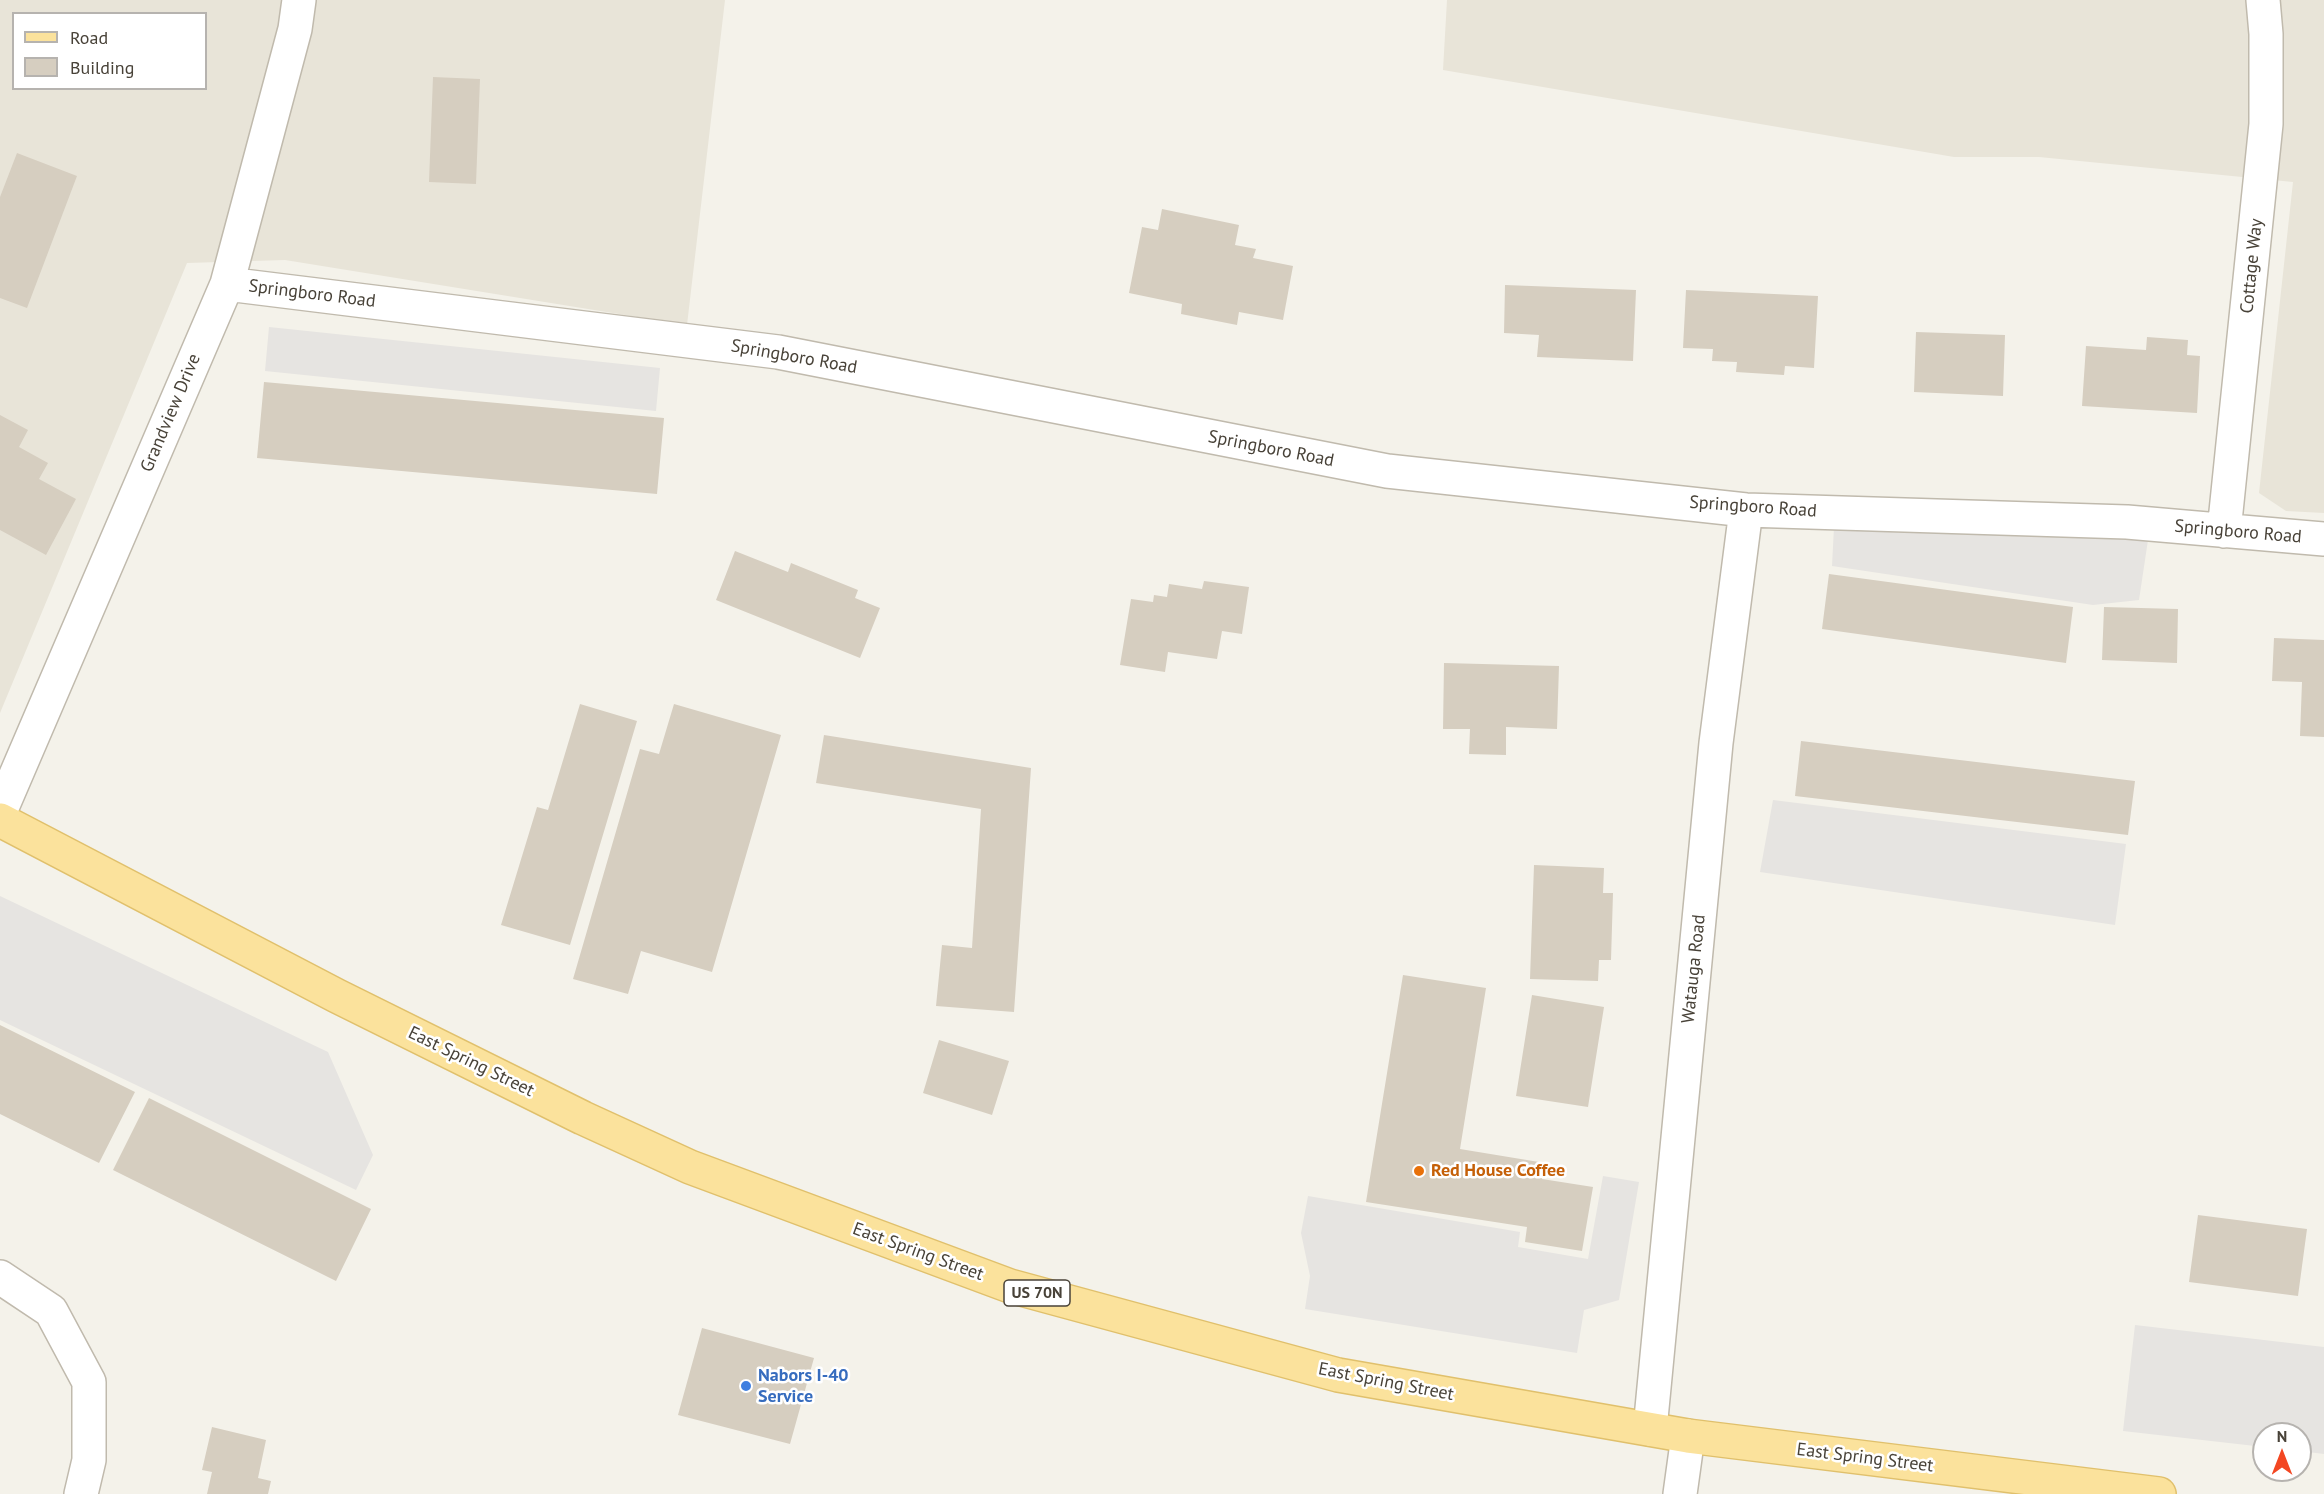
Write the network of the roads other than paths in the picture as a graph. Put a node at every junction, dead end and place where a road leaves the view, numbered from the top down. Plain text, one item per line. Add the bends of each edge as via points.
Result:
1 (299, 0) edge
2 (2263, 0) edge
3 (227, 284) junction
4 (1746, 510) junction
5 (2224, 531) junction
6 (2324, 539) edge
7 (0, 812) edge
8 (0, 820) edge
9 (0, 1277) edge
10 (1650, 1430) junction
11 (1688, 1436) junction
12 (81, 1494) edge
13 (1680, 1494) edge
14 (2159, 1494) edge

1 - 3 street, Grandview Drive via 295,29
2 - 5 street, Cottage Way via 2266,124
3 - 4 street, Springboro Road via 778,352 1387,471
3 - 7 street, Grandview Drive
4 - 5 street, Springboro Road via 2127,522
4 - 10 street, Watauga Road via 1716,743
5 - 6 street, Springboro Road
8 - 10 main road, East Spring Street / US 70N via 337,996 583,1118 690,1167 946,1263 1010,1286 1338,1375
9 - 12 street via 51,1311 89,1382 88,1460
10 - 11 main road, East Spring Street / US 70N
11 - 13 street
11 - 14 main road, East Spring Street / US 70N

